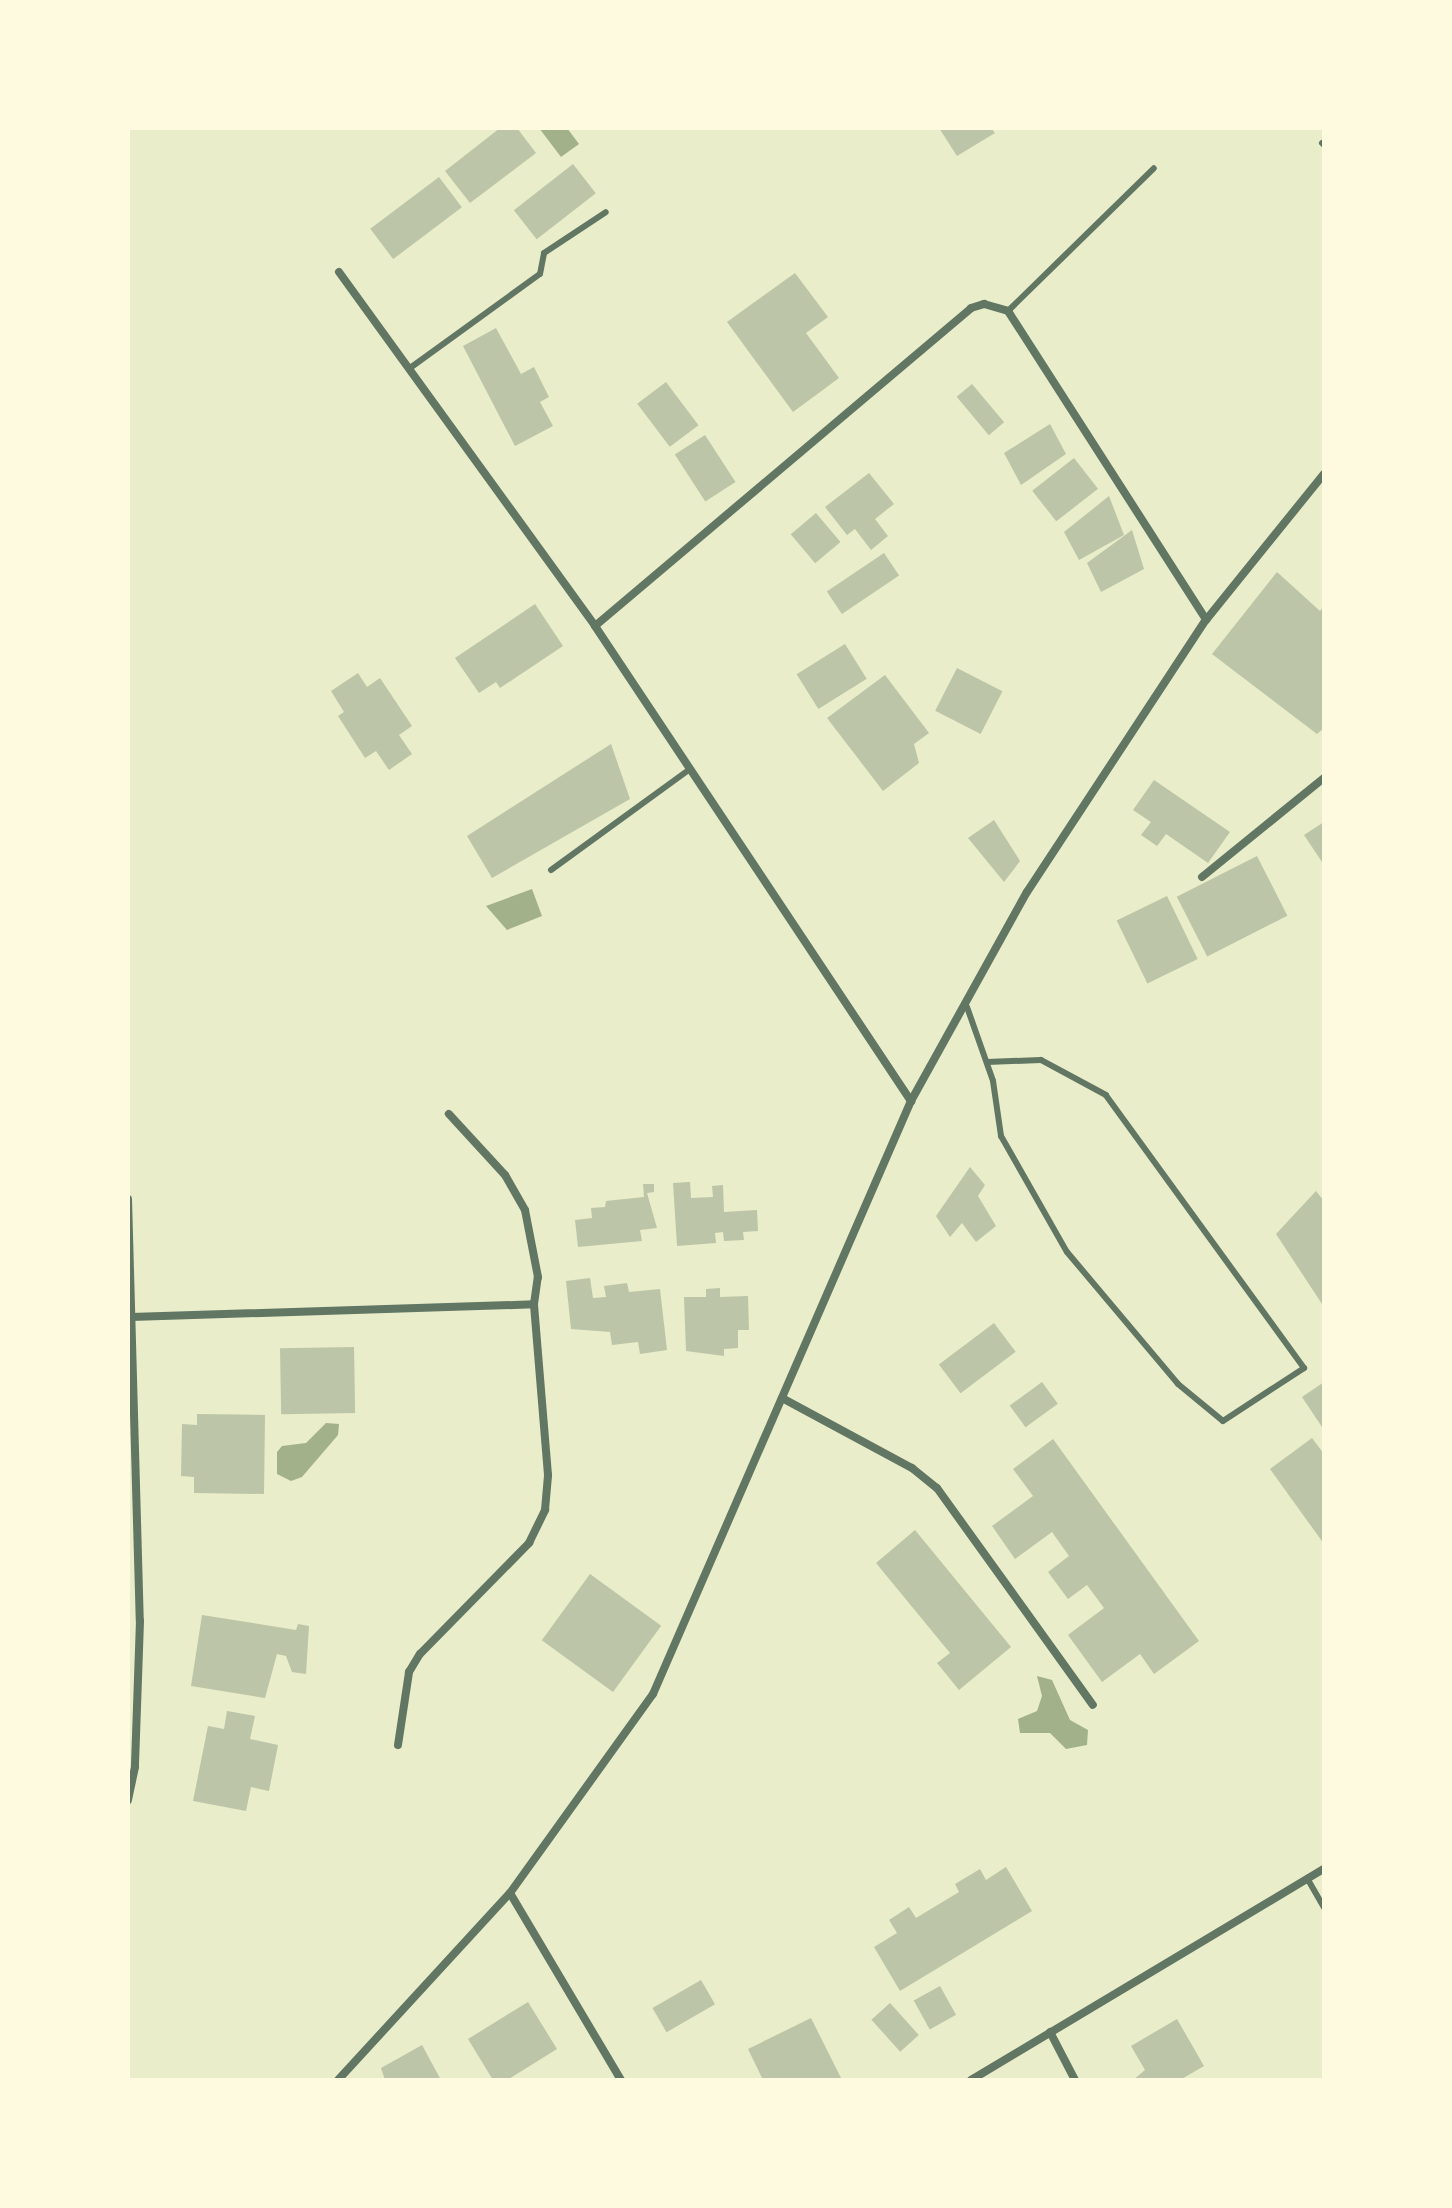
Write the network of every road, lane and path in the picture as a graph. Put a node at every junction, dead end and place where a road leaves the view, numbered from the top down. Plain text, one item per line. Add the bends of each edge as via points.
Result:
1 (1154, 168) dead end
2 (606, 212) dead end
3 (339, 272) dead end
4 (1008, 311) junction
5 (410, 368) junction
6 (1324, 474) edge
7 (1206, 620) junction
8 (595, 626) junction
9 (690, 769) junction
10 (1324, 778) edge
11 (551, 870) dead end
12 (1202, 877) dead end
13 (967, 1007) junction
14 (987, 1062) junction
15 (911, 1101) junction
16 (449, 1114) dead end
17 (128, 1199) edge
18 (534, 1304) junction
19 (131, 1317) junction
20 (782, 1398) junction
21 (1093, 1705) dead end
22 (398, 1745) dead end
23 (128, 1800) edge
24 (1324, 1869) edge
25 (1307, 1878) junction
26 (510, 1893) junction
27 (1324, 1908) edge
28 (1050, 2032) junction
29 (338, 2080) edge
30 (621, 2080) edge
31 (971, 2080) edge
32 (1075, 2080) edge

1 - 4 lane
2 - 5 lane via 544,253 540,274
3 - 5 street
4 - 7 street
4 - 8 street via 984,304 971,308
5 - 8 street
6 - 7 street
7 - 13 street via 1027,892
8 - 9 street
9 - 11 lane
9 - 15 street
10 - 12 street
13 - 14 lane
13 - 15 street
14 - 14 lane via 1001,1136 1067,1252 1178,1384 1223,1421 1304,1368 1106,1095 1041,1060
15 - 20 street
16 - 18 street via 505,1175 525,1210 538,1277
17 - 19 street
18 - 19 street
18 - 22 street via 548,1475 545,1510 529,1543 420,1654 409,1672
19 - 23 street via 140,1621 135,1767
20 - 21 street via 912,1468 937,1488
20 - 26 street via 653,1694
24 - 25 street
25 - 27 lane
25 - 28 street
26 - 29 street
26 - 30 street
28 - 31 street
28 - 32 street

